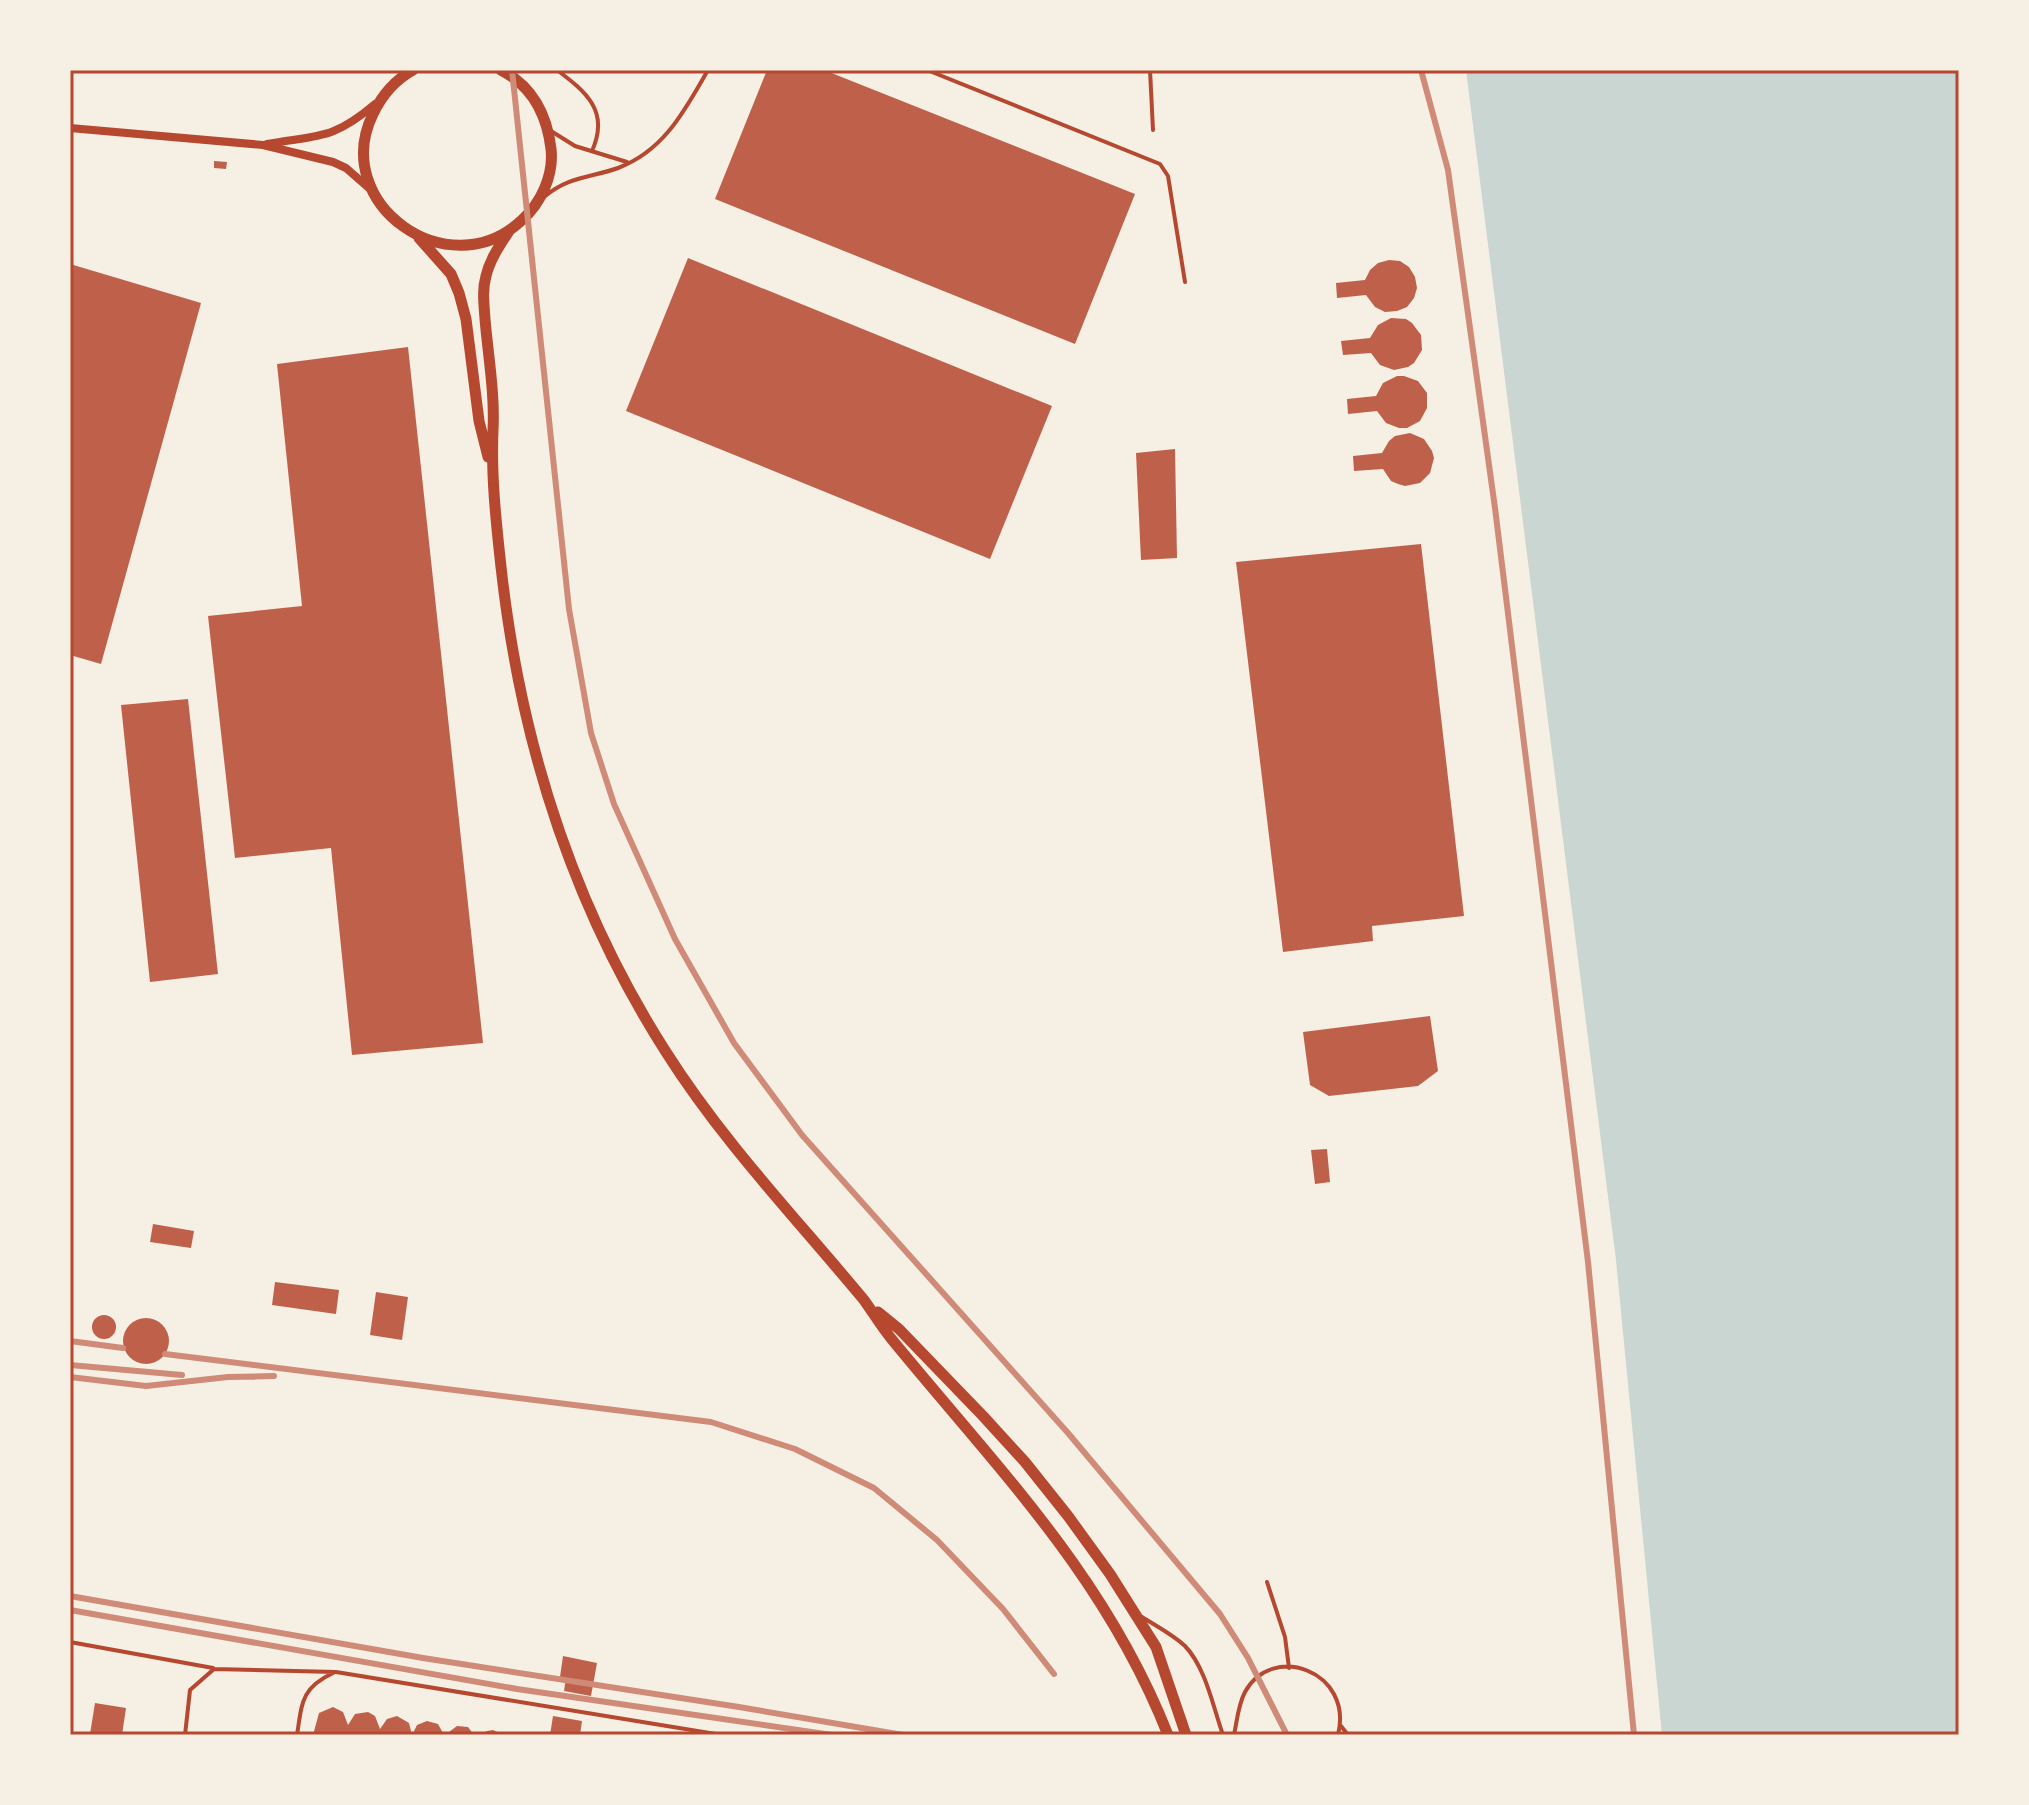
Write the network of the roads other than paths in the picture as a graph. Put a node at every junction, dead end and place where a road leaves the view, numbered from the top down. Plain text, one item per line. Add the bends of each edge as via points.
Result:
1 (501, 70) edge
2 (557, 70) edge
3 (708, 70) edge
4 (927, 70) edge
5 (1150, 70) edge
6 (411, 71) edge
7 (379, 101) junction
8 (70, 128) edge
9 (549, 130) junction
10 (1153, 130) dead end
11 (263, 145) junction
12 (592, 151) junction
13 (629, 163) junction
14 (373, 193) junction
15 (536, 204) junction
16 (509, 231) junction
17 (418, 237) junction
18 (1185, 282) dead end
19 (491, 469) junction
20 (865, 1302) junction
21 (1267, 1582) dead end
22 (1135, 1612) junction
23 (70, 1642) edge
24 (1289, 1668) junction
25 (217, 1669) junction
26 (336, 1672) junction
27 (1340, 1724) junction
28 (185, 1735) edge
29 (297, 1735) edge
30 (722, 1735) edge
31 (1168, 1735) edge
32 (1186, 1735) edge
33 (1223, 1735) edge
34 (1234, 1735) edge
35 (1338, 1735) edge
36 (1348, 1735) edge

1 - 9 main road via 528,90
2 - 12 lane via 597,109
3 - 13 lane via 670,132
4 - 18 lane via 1160,164 1168,176
5 - 10 lane
6 - 7 main road
7 - 11 street via 325,136
7 - 14 main road via 364,146
8 - 11 street
9 - 12 lane
9 - 15 main road via 552,156
11 - 14 street via 333,162
12 - 13 lane
13 - 15 lane via 556,187
14 - 17 main road via 392,219
15 - 16 main road
16 - 17 main road via 465,246
16 - 19 main road via 490,263 484,286
17 - 19 main road via 451,274 459,293
19 - 20 main road via 505,602 524,709 587,906 638,1005 703,1107
20 - 22 main road via 899,1329 1025,1462
20 - 31 main road via 1067,1552 1122,1638
21 - 24 lane
22 - 32 main road via 1156,1647
22 - 33 lane via 1187,1648 1198,1664
23 - 25 lane
24 - 27 lane via 1316,1673 1326,1681 1336,1697
24 - 34 lane via 1266,1673 1246,1690
25 - 26 lane
25 - 28 lane via 190,1690
26 - 29 lane via 317,1681 303,1697
26 - 30 lane
27 - 35 lane
27 - 36 lane

